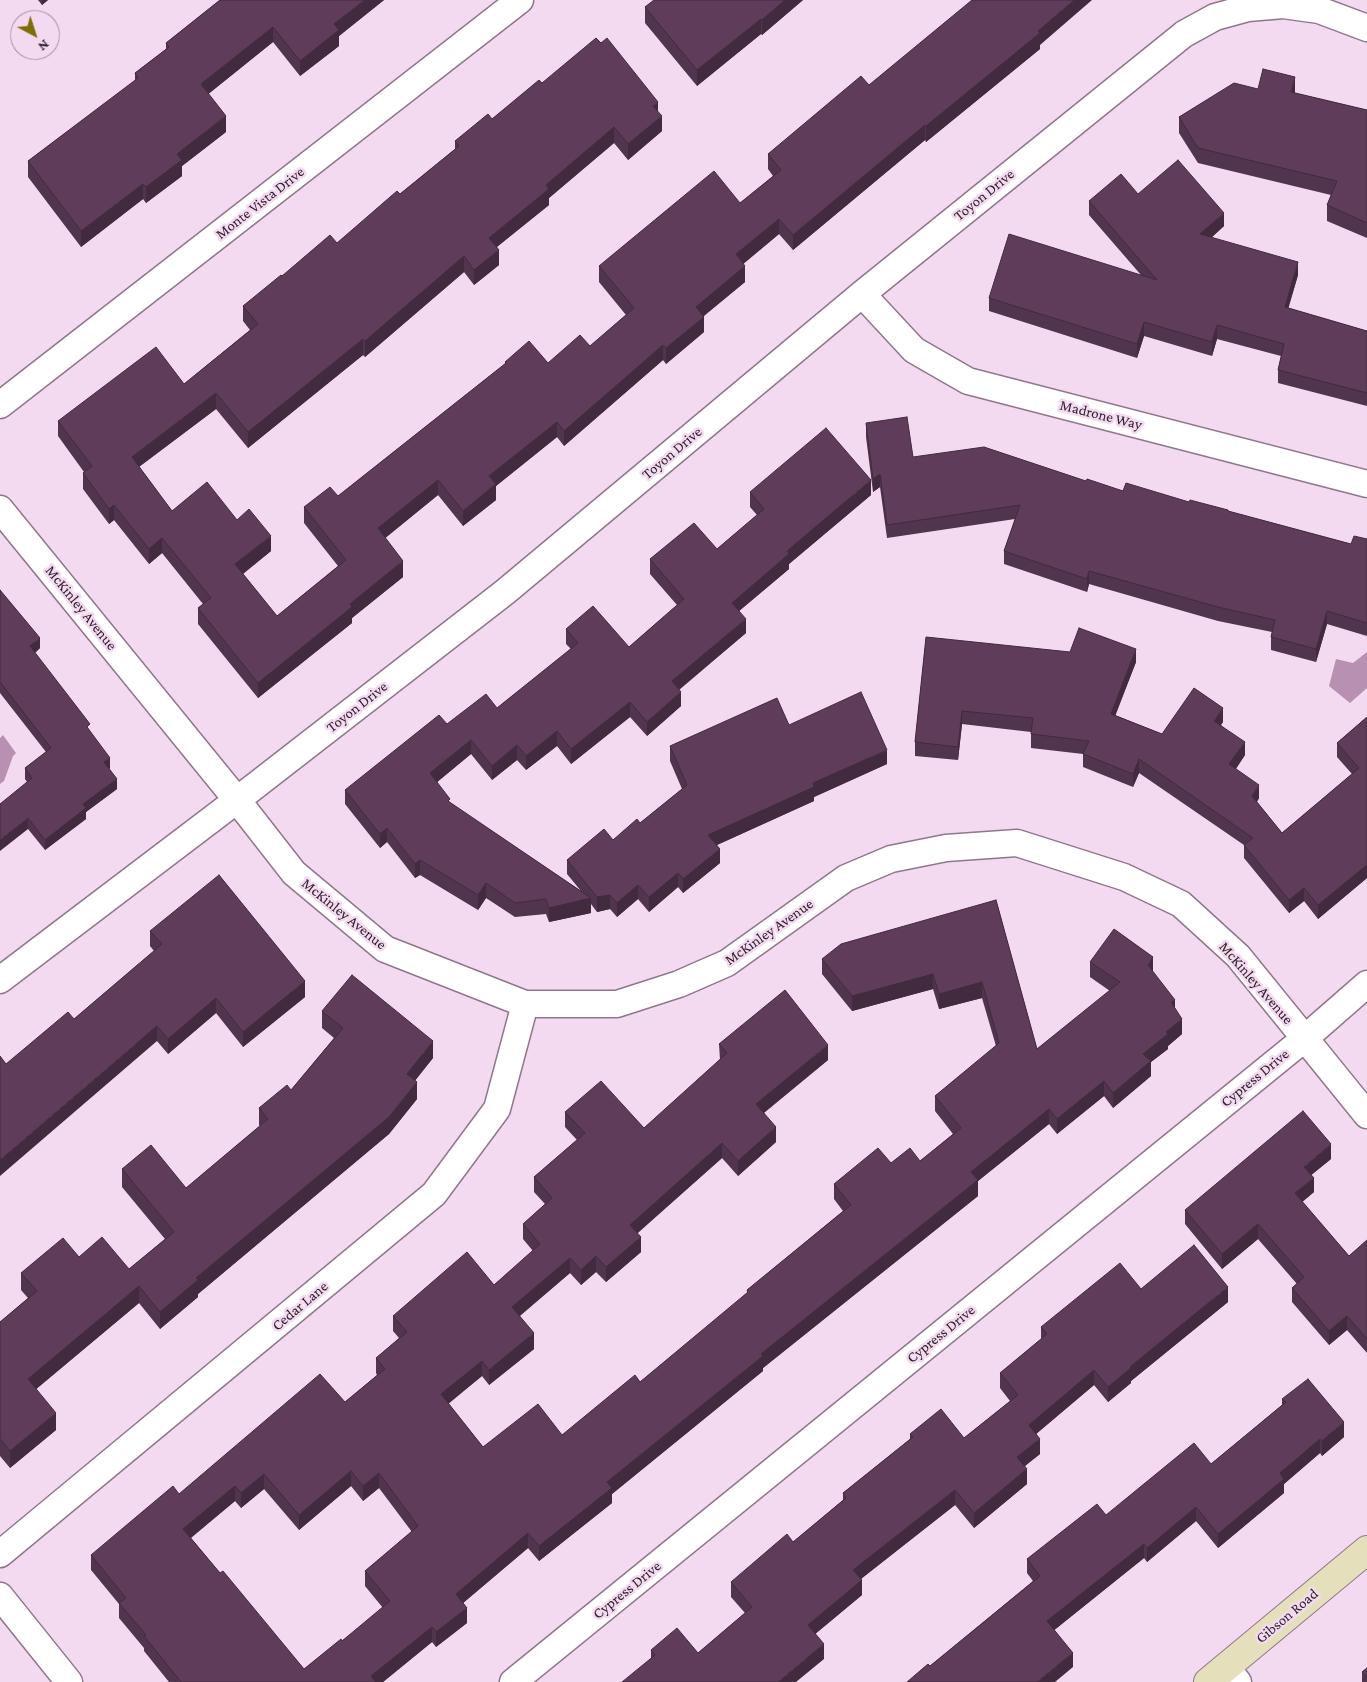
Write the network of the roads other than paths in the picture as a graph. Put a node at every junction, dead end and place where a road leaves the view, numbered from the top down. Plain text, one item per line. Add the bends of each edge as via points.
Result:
1 (520, 0) edge
2 (1367, 28) edge
3 (862, 294) junction
4 (0, 405) edge
5 (1367, 484) edge
6 (0, 510) edge
7 (237, 800) junction
8 (0, 980) edge
9 (1367, 984) edge
10 (525, 1004) junction
11 (1304, 1039) junction
12 (1367, 1115) edge
13 (1367, 1550) edge
14 (0, 1554) edge
15 (0, 1596) edge
16 (1224, 1677) edge
17 (70, 1682) edge
18 (513, 1682) edge

1 - 4 street, Monte Vista Drive
2 - 3 street, Toyon Drive via 1319,10 1283,5 1248,8 1215,17 1184,34
3 - 5 street, Madrone Way via 914,350 968,381
3 - 7 street, Toyon Drive via 505,592
6 - 7 street, McKinley Avenue
7 - 8 street, Toyon Drive
7 - 10 street, McKinley Avenue via 294,873 385,949
9 - 11 street, Cypress Drive
10 - 11 street, McKinley Avenue via 617,1004 679,984 727,963 846,878 892,859 946,848 1017,843 1124,877 1181,904 1238,956
10 - 14 street, Cedar Lane via 496,1109 434,1194
11 - 12 street, McKinley Avenue
11 - 18 street, Cypress Drive
13 - 16 main road, Gibson Road
15 - 17 street

